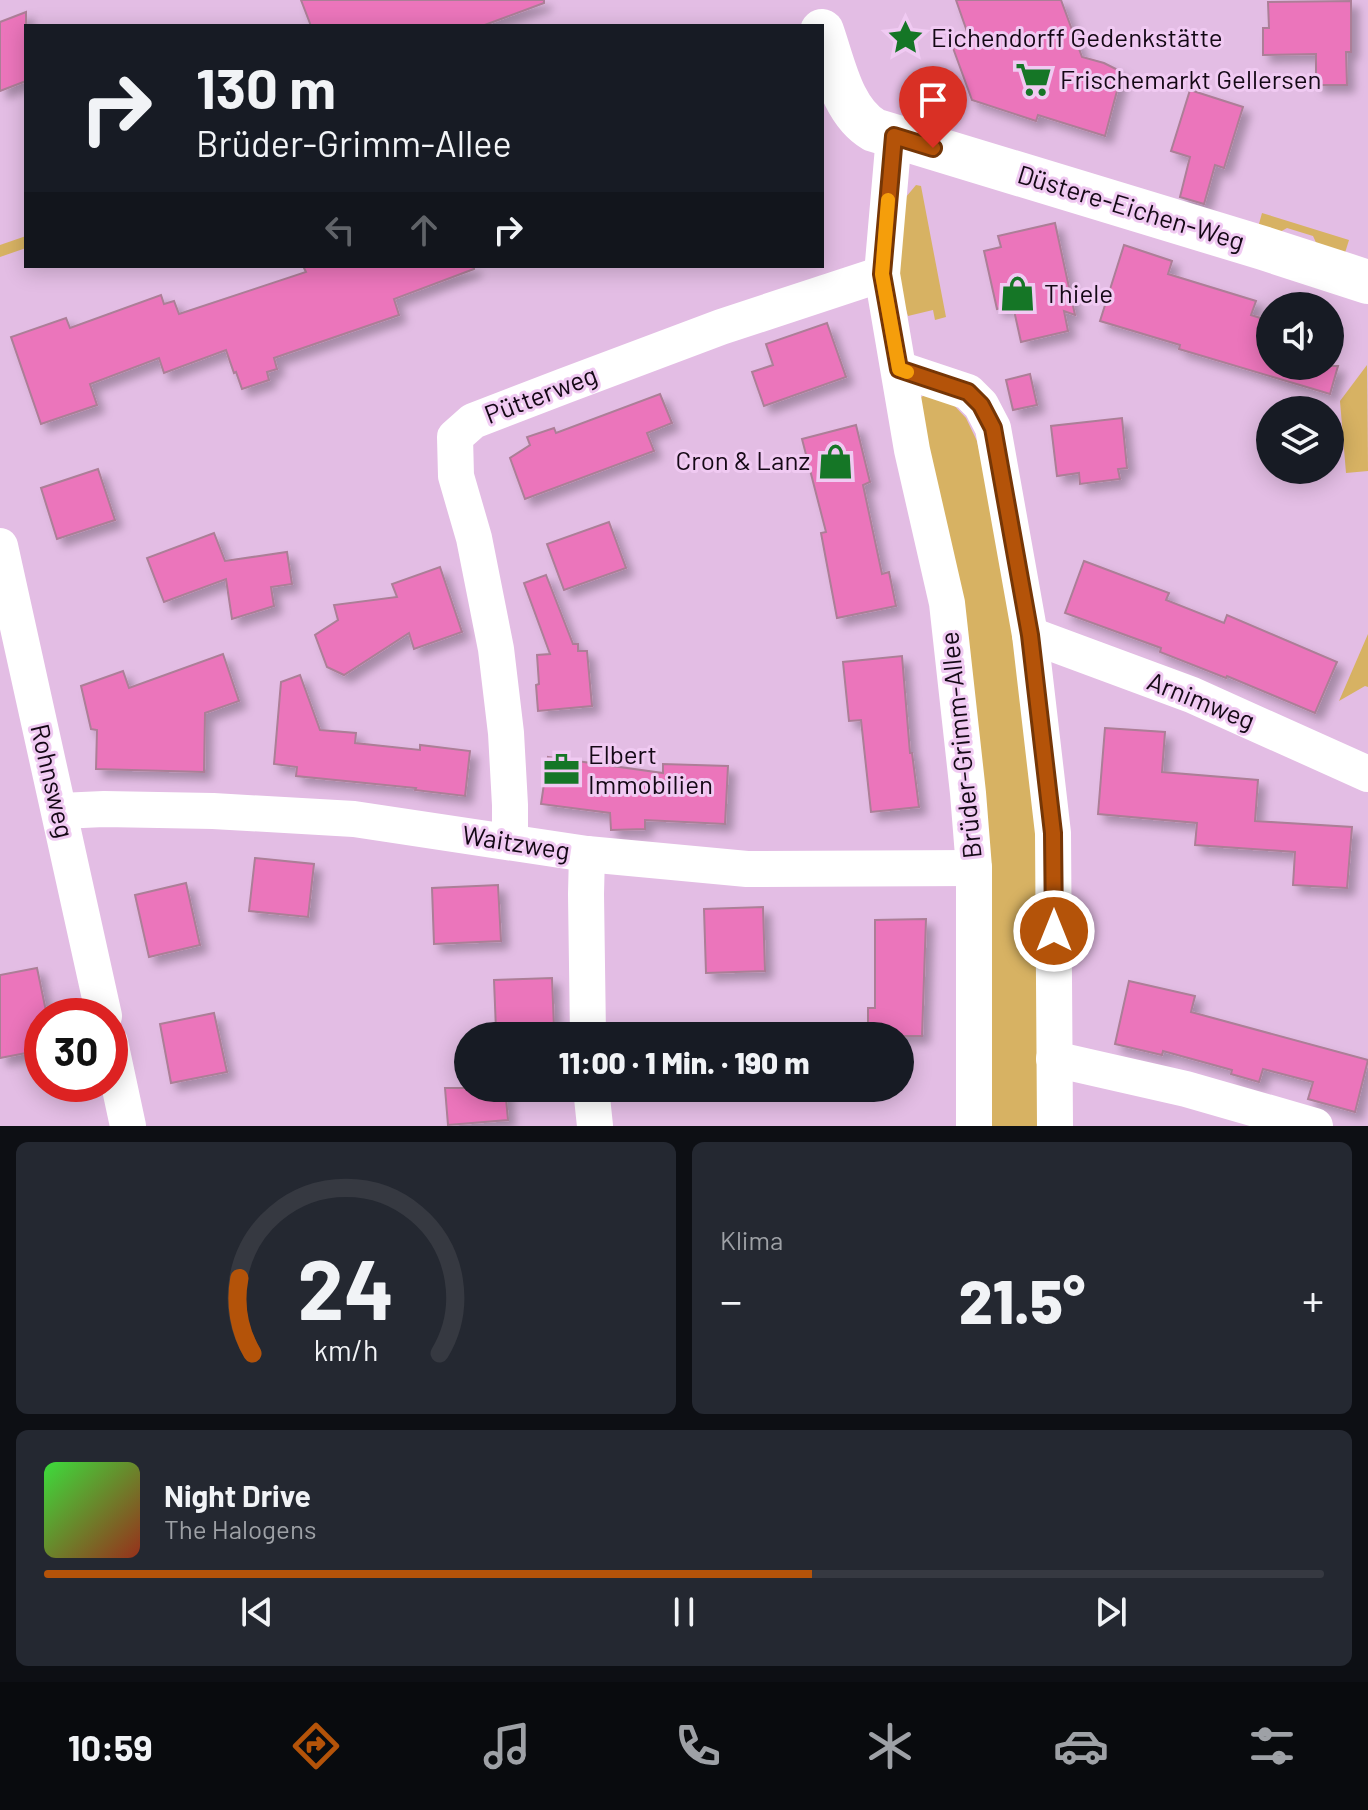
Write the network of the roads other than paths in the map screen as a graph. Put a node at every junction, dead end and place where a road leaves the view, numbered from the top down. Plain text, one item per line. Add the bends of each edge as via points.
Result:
1 (811, 0) edge
2 (819, 24) edge
3 (824, 37) edge
4 (894, 136) junction
5 (882, 274) junction
6 (1368, 282) edge
7 (899, 369) junction
8 (0, 546) edge
9 (1030, 635) junction
10 (1368, 774) edge
11 (60, 811) junction
12 (510, 842) junction
13 (587, 854) junction
14 (974, 868) junction
15 (100, 998) edge
16 (588, 1022) edge
17 (1054, 1059) junction
18 (123, 1102) edge
19 (592, 1102) edge
20 (128, 1126) edge
21 (595, 1126) edge
22 (974, 1126) edge
23 (1055, 1126) edge
24 (1315, 1126) edge

1 - 2 street, Düstere-Eichen-Weg
3 - 4 street, Düstere-Eichen-Weg via 849,107 863,123
4 - 5 street, Brüder-Grimm-Allee
4 - 6 street, Düstere-Eichen-Weg
5 - 7 street, Brüder-Grimm-Allee
5 - 12 street, Pütterweg via 564,386 473,421 455,437 456,476 496,649
7 - 9 street via 968,392 993,428
7 - 14 street, Brüder-Grimm-Allee via 947,603
8 - 11 street, Rohnsweg
9 - 10 street, Arnimweg via 1192,695
9 - 17 street via 1053,833
11 - 12 street, Waitzweg via 354,819
11 - 15 street, Rohnsweg
12 - 13 street, Waitzweg
13 - 14 street, Waitzweg via 747,869
13 - 16 street
14 - 22 street, Brüder-Grimm-Allee
17 - 23 street
17 - 24 street
18 - 20 street
19 - 21 street

